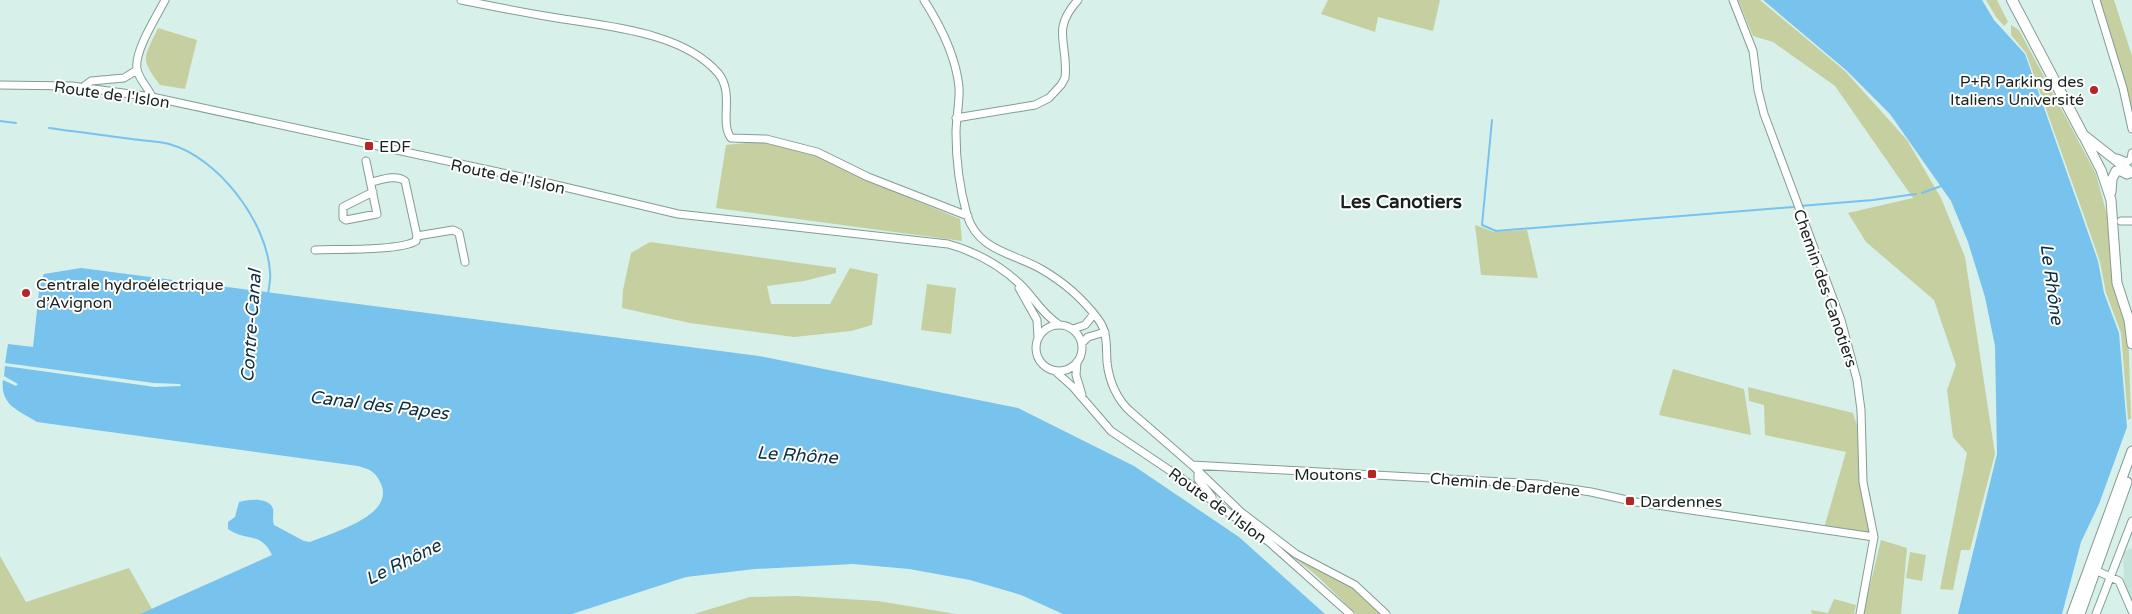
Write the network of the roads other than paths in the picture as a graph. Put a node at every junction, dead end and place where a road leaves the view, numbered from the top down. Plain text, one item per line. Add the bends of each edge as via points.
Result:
1 (165, 0) edge
2 (461, 0) edge
3 (924, 0) edge
4 (1078, 0) edge
5 (1733, 0) edge
6 (2012, 0) edge
7 (2096, 0) edge
8 (137, 70) junction
9 (0, 85) edge
10 (83, 87) junction
11 (152, 97) junction
12 (956, 118) junction
13 (2132, 128) edge
14 (2083, 135) junction
15 (2103, 150) junction
16 (2132, 153) edge
17 (366, 161) dead end
18 (2132, 173) edge
19 (2132, 178) edge
20 (371, 182) junction
21 (373, 192) junction
22 (2111, 200) junction
23 (968, 216) junction
24 (2121, 221) dead end
25 (2132, 221) edge
26 (417, 236) junction
27 (315, 250) dead end
28 (465, 262) dead end
29 (2116, 269) junction
30 (1011, 277) junction
31 (1094, 314) junction
32 (2132, 318) edge
33 (1058, 324) junction
34 (1073, 329) junction
35 (1105, 332) junction
36 (1038, 337) junction
37 (1082, 343) junction
38 (2132, 344) edge
39 (1077, 362) junction
40 (1055, 371) junction
41 (1084, 400) junction
42 (2132, 444) edge
43 (2132, 451) edge
44 (2130, 464) edge
45 (1192, 465) junction
46 (1198, 471) junction
47 (2132, 474) edge
48 (2122, 496) junction
49 (1217, 503) junction
50 (2132, 521) edge
51 (1874, 537) junction
52 (2132, 543) edge
53 (2123, 545) junction
54 (2118, 558) junction
55 (2092, 569) junction
56 (2111, 576) junction
57 (2119, 581) junction
58 (2132, 611) edge
59 (1350, 614) edge
60 (1386, 614) edge
61 (1860, 614) edge
62 (2072, 614) edge
63 (2080, 614) edge
64 (2096, 614) edge

1 - 8 street via 140,50
2 - 23 street via 672,42 708,63 724,81 728,98 728,132 732,138 766,139 817,152 868,177
3 - 12 street via 954,64 959,88
4 - 12 street via 1068,12 1062,29 1065,78 1049,98 1035,105
5 - 51 street, Chemin des Canotiers via 1753,51 1764,114 1851,352 1861,410 1864,482
6 - 14 highway
7 - 13 street
8 - 10 street via 124,78 91,81
8 - 11 street
9 - 10 street, Route de l'Islon
10 - 11 street, Route de l'Islon
11 - 30 street, Route de l'Islon via 678,214 948,244 988,259
12 - 23 street via 956,154
14 - 15 main road
14 - 22 main road via 2101,170
15 - 16 street via 2124,162 2131,159
15 - 18 main road
17 - 20 street
19 - 22 main road via 2116,171 2112,179
20 - 21 street
20 - 26 street via 396,178 405,181
21 - 21 street via 342,207 343,218 377,214
22 - 29 main road
23 - 31 street via 975,232 991,247 1039,268
24 - 25 street
26 - 27 street via 412,243 394,246
26 - 28 street via 456,230
29 - 32 main road
29 - 38 main road
30 - 33 street, Route de l'Islon
30 - 36 street, Route de l'Islon via 1034,313
31 - 34 street via 1085,325
31 - 35 street
33 - 34 street
33 - 36 street via 1043,330
34 - 37 street
35 - 37 street via 1088,337
35 - 45 street via 1108,367 1122,404
36 - 40 street via 1038,359
37 - 39 street
39 - 40 street via 1067,370
39 - 41 street, Route de l'Islon via 1076,375
40 - 41 street, Route de l'Islon
41 - 49 street, Route de l'Islon via 1111,431
42 - 44 main road
43 - 44 main road
44 - 48 main road
44 - 55 main road
45 - 46 street
45 - 51 street, Chemin de Dardene via 1538,484 1636,502
46 - 49 street via 1198,479
46 - 60 street via 1230,503 1288,548 1346,579
47 - 48 main road
48 - 55 main road
49 - 59 street, Route de l'Islon via 1296,565
50 - 53 street
51 - 61 street, Chemin des Canotiers
52 - 53 street
53 - 54 street
54 - 56 street
54 - 57 street
55 - 56 street
55 - 62 main road
55 - 63 main road
56 - 57 street
56 - 64 street
57 - 58 street

